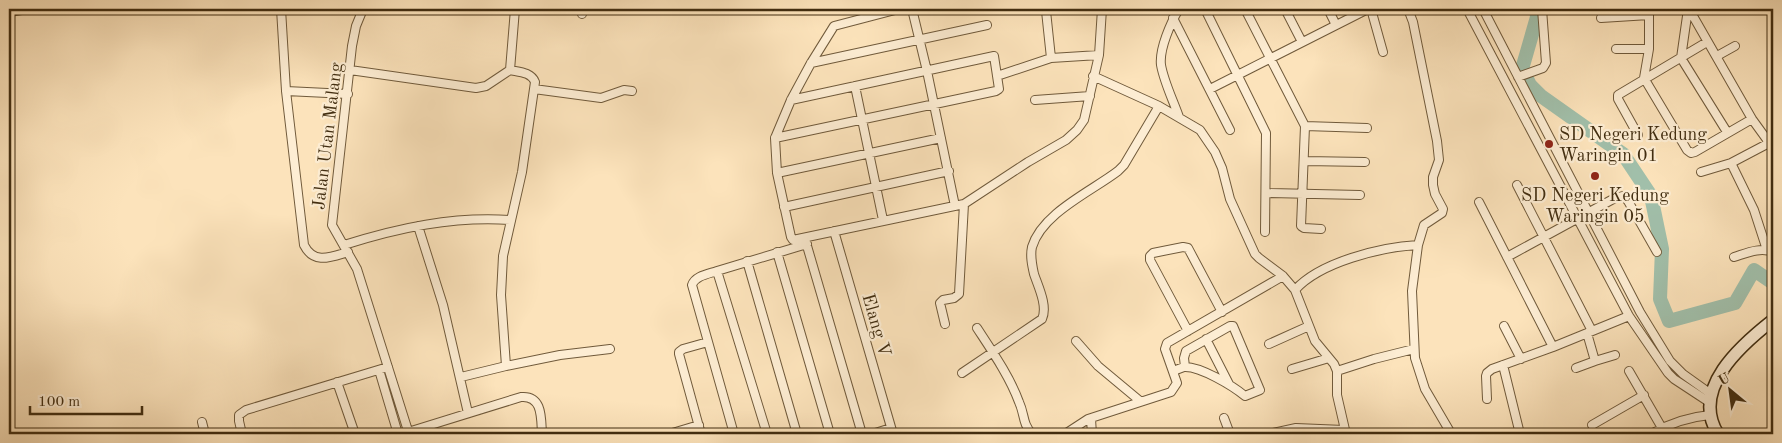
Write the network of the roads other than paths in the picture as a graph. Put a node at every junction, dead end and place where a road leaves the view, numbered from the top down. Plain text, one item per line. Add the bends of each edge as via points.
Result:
1 (28, 9) edge
2 (281, 9) edge
3 (363, 9) edge
4 (515, 9) edge
5 (899, 9) edge
6 (912, 9) edge
7 (1102, 9) edge
8 (1179, 9) edge
9 (1205, 9) edge
10 (1245, 9) edge
11 (1285, 9) edge
12 (1328, 9) edge
13 (1370, 9) edge
14 (1408, 9) edge
15 (1467, 9) edge
16 (1483, 9) edge
17 (1542, 9) edge
18 (1688, 9) edge
19 (1046, 11) dead end
20 (9, 12) edge
21 (1649, 12) edge
22 (1173, 18) junction
23 (1601, 18) dead end
24 (987, 25) dead end
25 (1336, 25) junction
26 (918, 39) junction
27 (1302, 42) junction
28 (1707, 42) junction
29 (1735, 46) dead end
30 (1616, 49) dead end
31 (1649, 49) junction
32 (1383, 52) dead end
33 (1099, 55) junction
34 (1716, 56) junction
35 (1051, 58) junction
36 (1272, 58) junction
37 (1681, 58) junction
38 (811, 63) junction
39 (350, 70) junction
40 (510, 70) junction
41 (927, 71) junction
42 (1521, 74) junction
43 (1239, 75) junction
44 (997, 76) junction
45 (1093, 76) junction
46 (1503, 76) junction
47 (1644, 78) junction
48 (855, 86) junction
49 (534, 89) junction
50 (1210, 90) junction
51 (286, 91) junction
52 (632, 91) dead end
53 (348, 94) junction
54 (1090, 96) junction
55 (791, 100) junction
56 (1035, 100) dead end
57 (934, 105) junction
58 (1159, 106) junction
59 (1179, 117) junction
60 (1752, 119) junction
61 (862, 120) junction
62 (1305, 126) junction
63 (1367, 128) dead end
64 (1230, 130) dead end
65 (1727, 132) junction
66 (1638, 135) dead end
67 (775, 138) junction
68 (942, 138) junction
69 (1771, 146) edge
70 (869, 154) junction
71 (1304, 161) junction
72 (1365, 162) dead end
73 (1731, 163) junction
74 (949, 171) junction
75 (1701, 172) dead end
76 (777, 174) junction
77 (1517, 185) dead end
78 (876, 187) junction
79 (1266, 193) junction
80 (1302, 193) junction
81 (1360, 196) dead end
82 (1479, 202) dead end
83 (964, 204) junction
84 (955, 206) junction
85 (784, 207) junction
86 (1589, 213) junction
87 (1578, 219) junction
88 (510, 220) junction
89 (883, 220) junction
90 (418, 226) junction
91 (1321, 229) dead end
92 (834, 231) junction
93 (1265, 232) dead end
94 (1544, 237) junction
95 (806, 241) junction
96 (1418, 245) junction
97 (346, 249) junction
98 (1770, 251) edge
99 (777, 252) junction
100 (1658, 252) dead end
101 (1507, 257) junction
102 (1734, 257) dead end
103 (746, 262) junction
104 (717, 271) junction
105 (1283, 276) junction
106 (1295, 290) junction
107 (1222, 312) junction
108 (1630, 316) junction
109 (1773, 320) edge
110 (945, 324) dead end
111 (1308, 326) junction
112 (1504, 326) dead end
113 (977, 328) dead end
114 (1188, 331) junction
115 (1590, 332) junction
116 (1206, 340) junction
117 (1076, 341) dead end
118 (708, 342) junction
119 (1269, 344) dead end
120 (1553, 347) junction
121 (610, 349) dead end
122 (1414, 349) junction
123 (992, 351) junction
124 (1615, 355) dead end
125 (1329, 358) junction
126 (1521, 359) junction
127 (1595, 361) junction
128 (506, 366) junction
129 (1504, 366) junction
130 (388, 367) junction
131 (1185, 367) junction
132 (1576, 368) dead end
133 (1292, 369) dead end
134 (379, 370) junction
135 (1337, 371) junction
136 (1629, 371) dead end
137 (1173, 372) junction
138 (962, 373) dead end
139 (461, 377) junction
140 (337, 382) junction
141 (1229, 384) junction
142 (1644, 396) junction
143 (1710, 398) junction
144 (1487, 399) dead end
145 (1140, 401) junction
146 (468, 413) junction
147 (1710, 414) junction
148 (1224, 418) dead end
149 (1091, 419) junction
150 (202, 422) dead end
151 (699, 425) junction
152 (1592, 425) dead end
153 (1662, 428) junction
154 (892, 431) edge
155 (1345, 432) edge
156 (409, 433) edge
157 (206, 434) edge
158 (242, 434) edge
159 (355, 434) edge
160 (398, 434) edge
161 (542, 434) edge
162 (669, 434) edge
163 (701, 434) edge
164 (734, 434) edge
165 (767, 434) edge
166 (797, 434) edge
167 (830, 434) edge
168 (862, 434) edge
169 (872, 434) edge
170 (1032, 434) edge
171 (1066, 434) edge
172 (1092, 434) edge
173 (1230, 434) edge
174 (1268, 434) edge
175 (1449, 434) edge
176 (1520, 434) edge
177 (1651, 434) edge
178 (1718, 434) edge

1 - 20 street
2 - 51 street
3 - 39 street, Jalan Utan Malang via 356,26
4 - 40 street
5 - 38 street via 836,24
6 - 26 street
7 - 33 street
8 - 22 street
9 - 43 street
10 - 36 street
11 - 27 street
12 - 25 street
13 - 25 street
13 - 32 street
14 - 96 street via 1436,134 1439,160 1433,185 1443,209 1424,225
15 - 46 street
16 - 42 street
17 - 42 street via 1546,63 1543,68
18 - 28 street
18 - 37 street
19 - 35 street
21 - 23 street
21 - 31 street
22 - 50 street
22 - 59 street via 1162,51 1161,66
24 - 26 street
25 - 27 street
26 - 38 street
26 - 41 street
27 - 36 street
28 - 34 street
28 - 37 street
29 - 34 street
30 - 31 street
31 - 47 street
33 - 35 street
33 - 45 street
34 - 60 street
35 - 44 street
36 - 43 street
36 - 62 street
37 - 47 street
37 - 65 street
38 - 55 street
39 - 40 street via 476,88 486,86
39 - 53 street, Jalan Utan Malang
40 - 49 street via 531,76
41 - 44 street via 994,56
41 - 48 street
41 - 57 street
42 - 46 street
42 - 86 street
43 - 50 street
43 - 79 street via 1266,133
44 - 57 street via 999,88 996,91
45 - 54 street
45 - 58 street
46 - 87 street
47 - 65 street via 1690,153
47 - 66 street via 1617,97
48 - 55 street
48 - 61 street
49 - 52 street via 601,98 624,90
49 - 88 street via 522,172
50 - 64 street
51 - 53 street
51 - 97 street via 304,245 316,257 327,258
53 - 97 street, Jalan Utan Malang via 332,220
54 - 56 street
54 - 83 street via 1084,120 1066,140
55 - 67 street
57 - 61 street
57 - 68 street
58 - 59 street
58 - 123 street via 1124,165 1064,208 1041,230 1031,256 1044,314 1040,322
59 - 105 street via 1200,130 1215,152 1230,199 1255,254
60 - 65 street
60 - 69 street
61 - 67 street
61 - 70 street
62 - 63 street
62 - 71 street
67 - 76 street
68 - 70 street
68 - 74 street
69 - 73 street
70 - 76 street
70 - 78 street
71 - 72 street
71 - 80 street
73 - 75 street
73 - 98 street
74 - 78 street
74 - 84 street
76 - 85 street
77 - 94 street
78 - 85 street
78 - 89 street
79 - 80 street
79 - 93 street
80 - 81 street
80 - 91 street via 1301,226
82 - 101 street
83 - 84 street
83 - 110 street via 959,294 940,302
84 - 89 street
85 - 95 street via 792,239
86 - 87 street
86 - 100 street via 1623,196
86 - 143 street via 1640,312 1670,361
87 - 94 street
87 - 108 street
88 - 90 street
88 - 128 street via 503,256 501,295
89 - 92 street
90 - 97 street via 381,234
90 - 139 street
92 - 95 street
92 - 154 street, Elang V
94 - 101 street
94 - 115 street
95 - 99 street
95 - 168 street
96 - 106 street via 1392,248 1338,263 1308,277
96 - 122 street via 1412,291
97 - 130 street, Jalan Utan Malang via 357,269
98 - 102 street via 1753,251
99 - 103 street
99 - 167 street
101 - 120 street
103 - 104 street
103 - 166 street
104 - 118 street via 697,278 692,285
104 - 165 street
105 - 106 street
105 - 107 street
106 - 111 street
107 - 114 street
107 - 114 street via 1188,248 1153,253 1150,260
108 - 115 street
108 - 143 street via 1668,373
109 - 143 main road via 1730,360
111 - 119 street
111 - 125 street
112 - 126 street
113 - 123 street
114 - 137 street via 1165,345
115 - 120 street
115 - 127 street
116 - 131 street via 1186,351
116 - 141 street
116 - 141 street via 1233,326 1260,390 1245,396
117 - 145 street via 1098,366
118 - 151 street via 679,352
118 - 164 street
120 - 126 street
121 - 128 street via 560,354
122 - 135 street
122 - 175 street via 1421,380
123 - 138 street
123 - 170 street via 1020,402 1024,423
124 - 127 street
125 - 133 street
125 - 135 street
126 - 129 street
127 - 132 street
128 - 139 street
129 - 144 street via 1488,373
129 - 176 street
130 - 134 street
130 - 156 street, Jalan Utan Malang
131 - 137 street
131 - 141 street
134 - 140 street
134 - 160 street
135 - 155 street via 1337,394
136 - 142 street
137 - 145 street via 1177,383 1172,390
139 - 146 street
140 - 158 street via 242,412 239,421
140 - 159 street
142 - 152 street
142 - 153 street
143 - 147 main road
145 - 149 street
146 - 156 street
146 - 161 street via 528,396 534,399 540,410
147 - 153 street via 1686,418
147 - 178 main road
148 - 173 street
149 - 171 street
149 - 172 street
150 - 157 street
151 - 162 street
151 - 163 street
153 - 177 street
154 - 169 street
155 - 174 street via 1301,427

